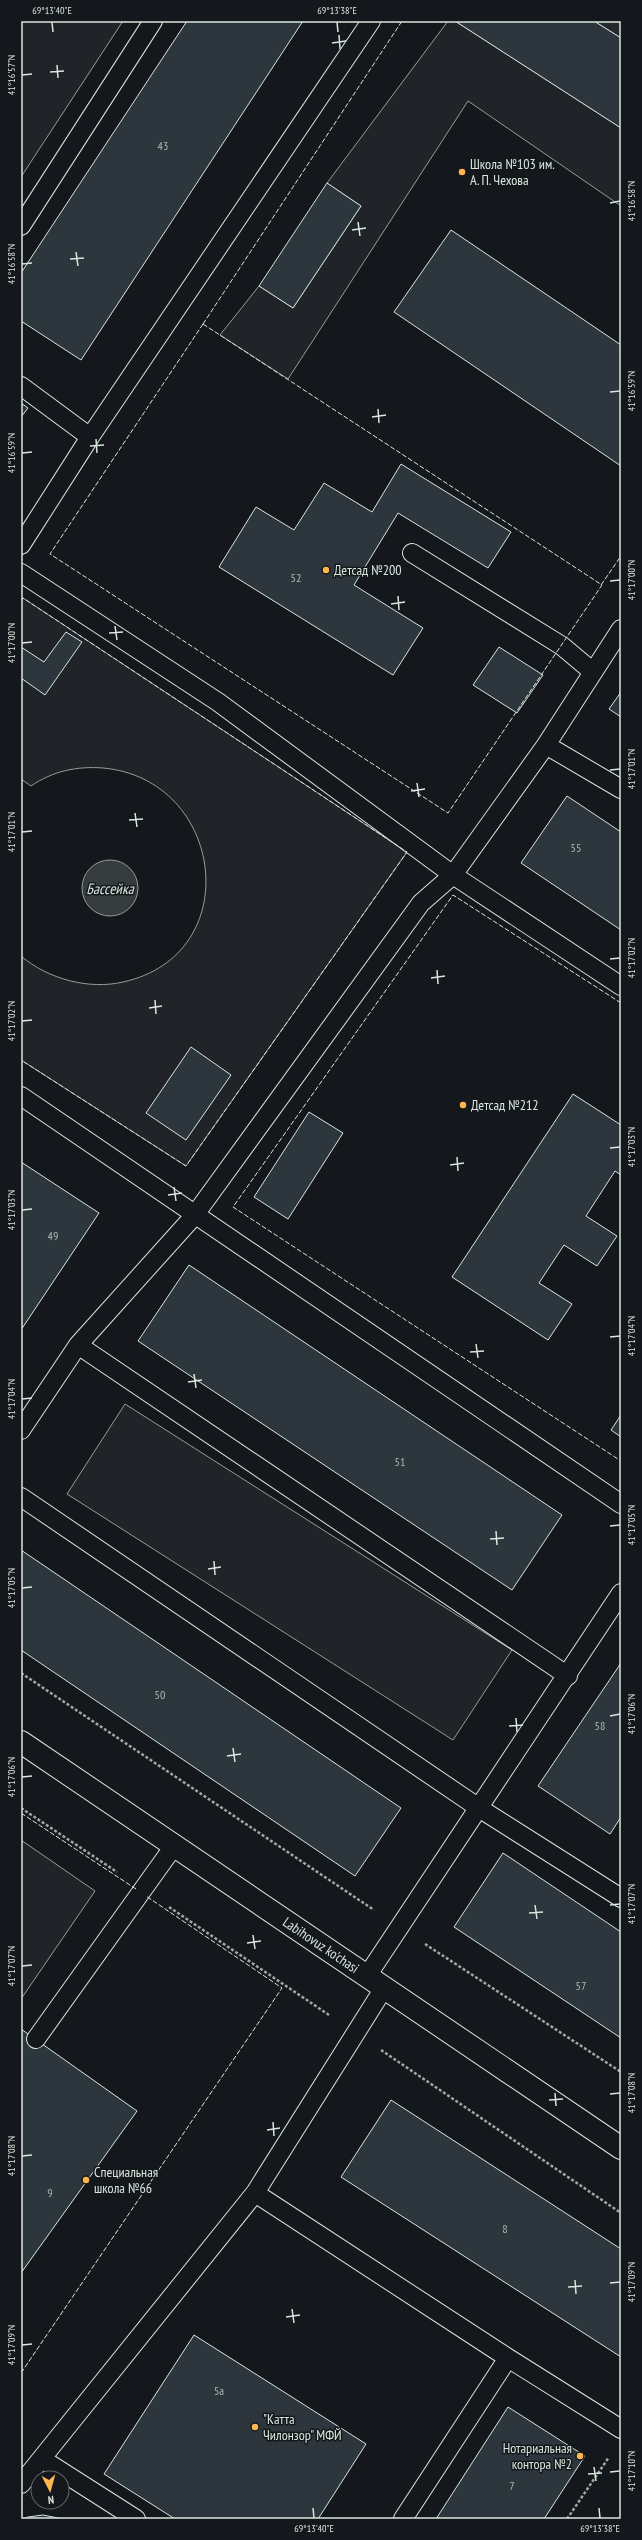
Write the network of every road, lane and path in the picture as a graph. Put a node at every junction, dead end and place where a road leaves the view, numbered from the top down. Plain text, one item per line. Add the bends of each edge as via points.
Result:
1 (153, 21) edge
2 (371, 21) edge
3 (21, 226) edge
4 (21, 386) edge
5 (90, 437) junction
6 (21, 545) edge
7 (412, 553) dead end
8 (21, 573) edge
9 (621, 629) edge
10 (593, 672) junction
11 (546, 745) junction
12 (621, 789) edge
13 (453, 875) junction
14 (621, 986) edge
15 (21, 1096) edge
16 (194, 1216) junction
17 (78, 1345) junction
18 (21, 1430) edge
19 (21, 1497) edge
20 (621, 1504) edge
21 (621, 1593) edge
22 (21, 1673) edge
23 (568, 1676) junction
24 (21, 1742) edge
25 (21, 1808) edge
26 (479, 1808) junction
27 (174, 1846) junction
28 (143, 1890) junction
29 (621, 1898) edge
30 (400, 1927) junction
31 (376, 1982) junction
32 (356, 2033) junction
33 (36, 2039) dead end
34 (621, 2072) edge
35 (621, 2148) edge
36 (255, 2193) junction
37 (621, 2213) edge
38 (508, 2358) junction
39 (621, 2429) edge
40 (613, 2450) dead end
41 (42, 2460) junction
42 (21, 2484) edge
43 (136, 2519) edge
44 (403, 2519) edge
45 (567, 2519) edge

1 - 3 lane
2 - 5 lane
4 - 5 lane
5 - 6 lane
7 - 10 lane via 562,646
8 - 13 lane via 218,702
9 - 10 lane
10 - 11 lane
11 - 12 lane
11 - 13 lane
13 - 14 lane
13 - 16 lane via 421,903
15 - 16 lane
16 - 17 lane
16 - 20 lane
17 - 18 lane
17 - 23 lane
19 - 26 lane
21 - 23 lane
22 - 30 path
23 - 26 lane
24 - 27 street, Labihovuz ko'chasi
25 - 28 path
26 - 29 lane
26 - 30 lane
27 - 28 lane
27 - 31 street, Labihovuz ko'chasi
28 - 32 path
28 - 33 lane
30 - 31 lane
30 - 34 path
31 - 32 lane
31 - 35 street, Labihovuz ko'chasi
32 - 36 lane
32 - 37 path
36 - 38 lane
36 - 41 lane
38 - 39 lane
38 - 44 lane
40 - 45 path
41 - 42 lane
41 - 43 lane

